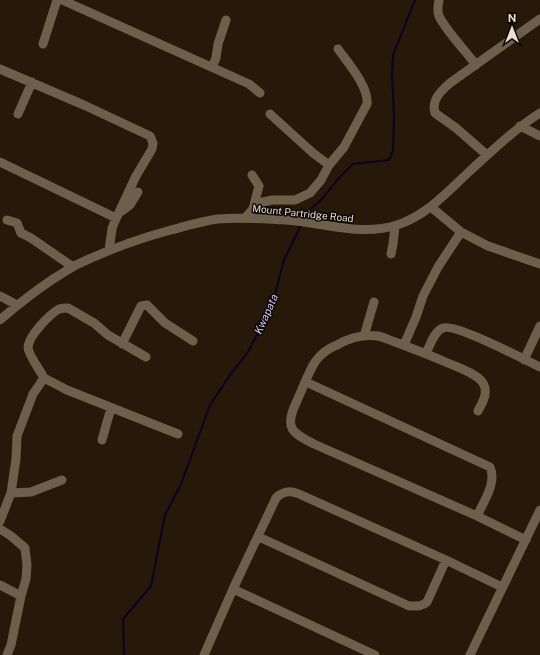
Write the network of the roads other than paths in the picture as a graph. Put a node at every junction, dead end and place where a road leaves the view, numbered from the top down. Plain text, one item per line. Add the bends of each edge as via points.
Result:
1 (57, 0) edge
2 (62, 0) edge
3 (439, 0) edge
4 (540, 19) edge
5 (226, 20) dead end
6 (43, 44) dead end
7 (338, 49) dead end
8 (476, 65) junction
9 (212, 67) junction
10 (0, 69) edge
11 (32, 82) junction
12 (260, 93) dead end
13 (540, 113) edge
14 (18, 114) dead end
15 (270, 114) dead end
16 (520, 126) junction
17 (540, 136) edge
18 (487, 155) junction
19 (0, 162) edge
20 (329, 165) junction
21 (252, 175) dead end
22 (138, 192) dead end
23 (431, 207) junction
24 (253, 209) junction
25 (117, 216) junction
26 (245, 218) junction
27 (7, 220) dead end
28 (395, 226) junction
29 (461, 232) junction
30 (109, 250) junction
31 (391, 254) dead end
32 (540, 264) edge
33 (72, 267) junction
34 (0, 296) edge
35 (374, 302) dead end
36 (17, 305) junction
37 (0, 320) edge
38 (540, 326) edge
39 (364, 336) junction
40 (193, 341) dead end
41 (122, 344) junction
42 (404, 345) junction
43 (426, 354) junction
44 (146, 357) dead end
45 (524, 360) junction
46 (540, 367) edge
47 (44, 378) junction
48 (306, 382) junction
49 (111, 408) junction
50 (478, 411) dead end
51 (178, 434) dead end
52 (102, 440) dead end
53 (62, 480) dead end
54 (11, 493) junction
55 (540, 510) edge
56 (477, 516) junction
57 (0, 521) edge
58 (0, 529) edge
59 (259, 537) junction
60 (526, 540) junction
61 (446, 560) junction
62 (0, 585) edge
63 (502, 587) junction
64 (233, 589) junction
65 (21, 596) junction
66 (205, 653) edge
67 (7, 655) edge
68 (215, 655) edge
69 (375, 655) edge
70 (470, 655) edge

1 - 6 street
2 - 9 street
3 - 8 street via 439,15 444,25
4 - 8 street
5 - 9 street
7 - 20 street via 365,90 368,100 344,147
8 - 18 street via 440,92 434,110
9 - 12 street via 249,84
10 - 11 street
11 - 14 street
11 - 25 street via 150,136 152,149
13 - 16 street, Mount Partridge Road
15 - 20 street
16 - 17 street
16 - 18 street, Mount Partridge Road
18 - 23 street, Mount Partridge Road
19 - 25 street
20 - 24 street via 310,193 295,200 267,201
21 - 24 street via 259,186
22 - 25 street via 130,205
23 - 28 street, Mount Partridge Road
23 - 29 street
24 - 26 street
25 - 30 street
26 - 28 street, Mount Partridge Road via 288,220 360,230
26 - 30 street, Mount Partridge Road via 218,219 194,224
27 - 33 street via 17,223 21,233
28 - 31 street
29 - 32 street via 488,246
29 - 42 street via 423,296
30 - 33 street, Mount Partridge Road
33 - 36 street, Mount Partridge Road
34 - 36 street
35 - 39 street
36 - 37 street, Mount Partridge Road
38 - 45 street
39 - 42 street via 378,336
39 - 48 street via 346,340 322,354
40 - 41 street via 165,323 147,305 143,305
41 - 44 street
41 - 47 street via 68,308 59,309 38,328 29,342 30,354
42 - 43 street
43 - 45 street via 437,332 442,328 452,327
43 - 50 street via 480,379 484,384 485,397
45 - 46 street
47 - 49 street
47 - 54 street via 33,394 17,436
48 - 56 street via 490,467 493,478
48 - 56 street via 291,417 292,431 299,437
49 - 51 street
49 - 52 street
53 - 54 street via 31,492
54 - 57 street
55 - 60 street
56 - 60 street
58 - 65 street via 25,548 26,579
59 - 61 street via 276,498 280,494 292,491
59 - 61 street via 409,606 418,607 427,602
59 - 64 street
60 - 63 street
61 - 63 street
62 - 65 street
63 - 70 street
64 - 66 street
64 - 69 street
65 - 67 street
66 - 68 street

